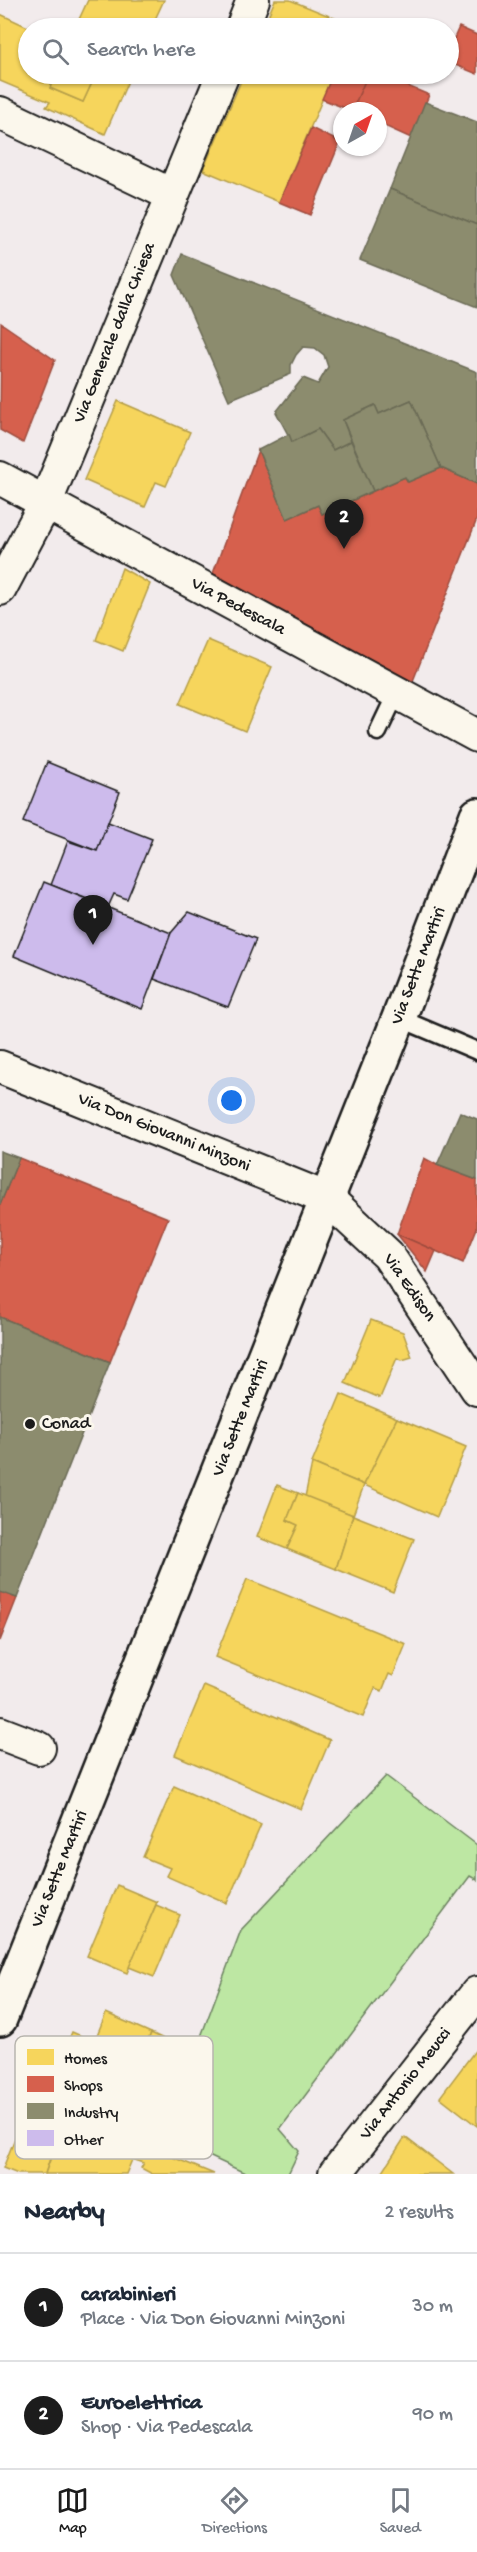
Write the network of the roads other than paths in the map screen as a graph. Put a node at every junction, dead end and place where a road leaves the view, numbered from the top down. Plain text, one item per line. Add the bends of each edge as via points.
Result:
1 (253, 0) edge
2 (246, 18) edge
3 (219, 84) edge
4 (0, 113) edge
5 (172, 195) junction
6 (0, 478) edge
7 (45, 504) junction
8 (0, 589) edge
9 (397, 692) junction
10 (378, 732) dead end
11 (477, 736) edge
12 (477, 815) edge
13 (399, 1018) junction
14 (477, 1051) edge
15 (0, 1066) edge
16 (328, 1199) junction
17 (477, 1389) edge
18 (0, 1733) edge
19 (39, 1748) dead end
20 (477, 1993) edge
21 (0, 2019) edge
22 (335, 2174) edge

1 - 2 street
3 - 5 street, Via Generale dalla Chiesa
4 - 5 street
5 - 7 street, Via Generale dalla Chiesa
6 - 7 street, Via Pedescala
7 - 8 street, Via Generale dalla Chiesa
7 - 9 street, Via Pedescala
9 - 10 lane
9 - 11 street, Via Pedescala
12 - 13 main road, Via Sette Martiri
13 - 14 lane
13 - 16 main road, Via Sette Martiri
15 - 16 street, Via Don Giovanni Minzoni
16 - 17 street, Via Edison via 388,1255
16 - 21 main road, Via Sette Martiri
18 - 19 street
20 - 22 street, Via Antonio Meucci

